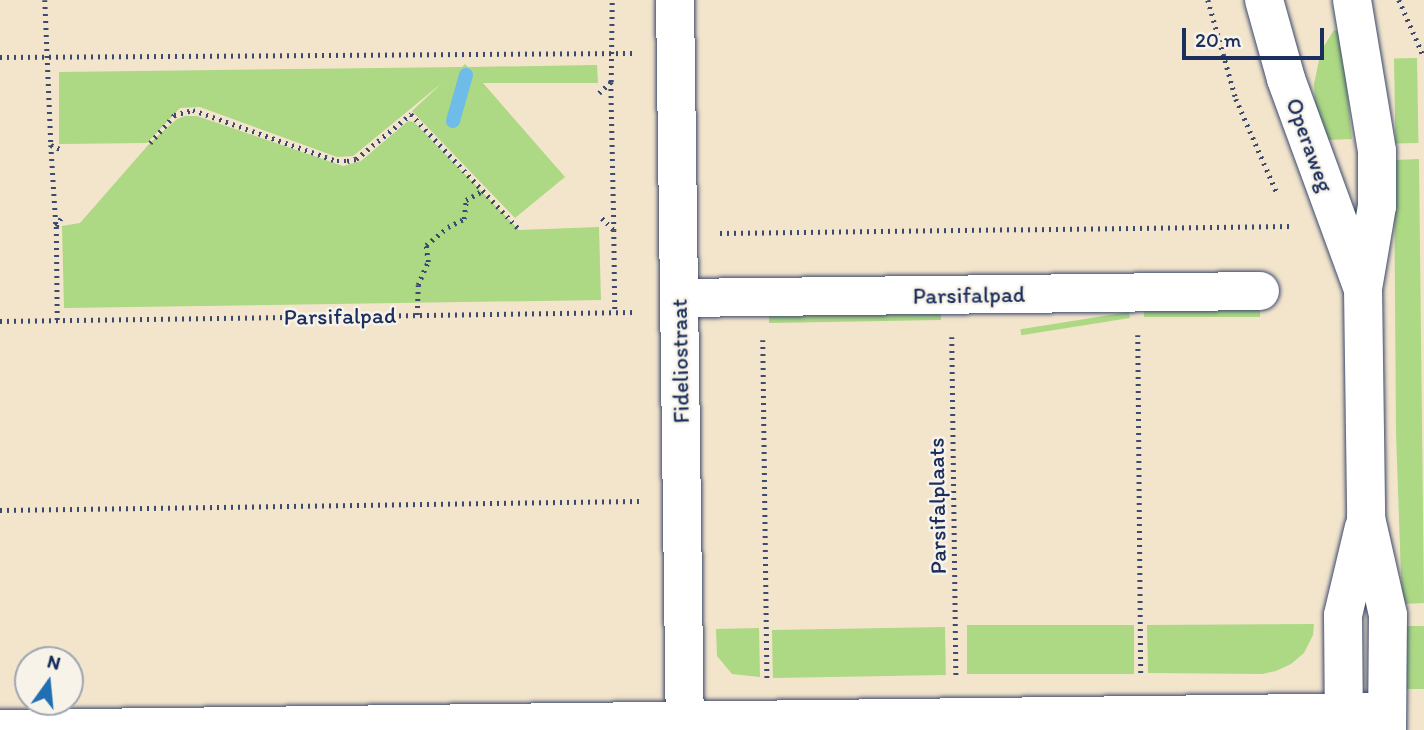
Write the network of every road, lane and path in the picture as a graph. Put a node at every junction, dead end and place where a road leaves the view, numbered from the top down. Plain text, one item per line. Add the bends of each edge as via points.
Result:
1 (45, 0) edge
2 (612, 0) edge
3 (675, 0) edge
4 (1264, 0) edge
5 (1352, 0) edge
6 (1399, 0) edge
7 (1422, 49) edge
8 (613, 53) junction
9 (676, 54) junction
10 (47, 56) junction
11 (0, 57) edge
12 (1424, 57) edge
13 (611, 82) junction
14 (599, 93) dead end
15 (150, 144) dead end
16 (51, 145) junction
17 (60, 149) dead end
18 (482, 191) junction
19 (61, 218) dead end
20 (602, 218) dead end
21 (56, 226) junction
22 (1292, 226) dead end
23 (519, 229) dead end
24 (614, 230) junction
25 (678, 234) junction
26 (1363, 289) junction
27 (1260, 291) dead end
28 (1137, 292) junction
29 (952, 295) junction
30 (762, 297) junction
31 (679, 305) junction
32 (615, 313) junction
33 (417, 315) junction
34 (57, 320) junction
35 (0, 321) edge
36 (682, 501) junction
37 (0, 510) edge
38 (1366, 518) junction
39 (1142, 716) junction
40 (957, 718) junction
41 (768, 721) junction
42 (1387, 721) edge
43 (1344, 722) edge
44 (685, 726) edge
45 (0, 729) edge

1 - 10 path
2 - 8 path
3 - 9 street, Fideliostraat
4 - 26 street, Operaweg via 1286,79
5 - 26 street, Operaweg via 1377,151 1377,206
6 - 7 path
7 - 12 path
8 - 9 path
8 - 10 path
8 - 13 path
9 - 25 street, Fideliostraat
10 - 11 path
10 - 16 path
13 - 14 path
13 - 24 path
15 - 18 path via 174,115 193,110 347,161 356,159 411,114
16 - 17 path
16 - 21 path
18 - 23 path
18 - 33 path via 466,200 464,219 426,245 428,262 418,285
19 - 21 path
20 - 24 path
21 - 34 path
22 - 25 path
24 - 32 path
25 - 31 street, Fideliostraat
26 - 38 street, Operaweg
27 - 28 street, Parsifalpad
28 - 29 street, Parsifalpad
28 - 39 path
29 - 30 street, Parsifalpad
29 - 40 path, Parsifalplaats
30 - 31 street, Parsifalpad
30 - 41 path
31 - 32 path, Parsifalpad
31 - 36 street, Fideliostraat
32 - 33 path, Parsifalpad
33 - 34 path, Parsifalpad
34 - 35 path, Parsifalpad
36 - 37 path
36 - 44 street, Fideliostraat
38 - 42 street, Operaweg via 1388,615
38 - 43 street, Operaweg via 1343,615
39 - 40 street
39 - 43 street
40 - 41 street
41 - 44 street
42 - 43 street
44 - 45 street

